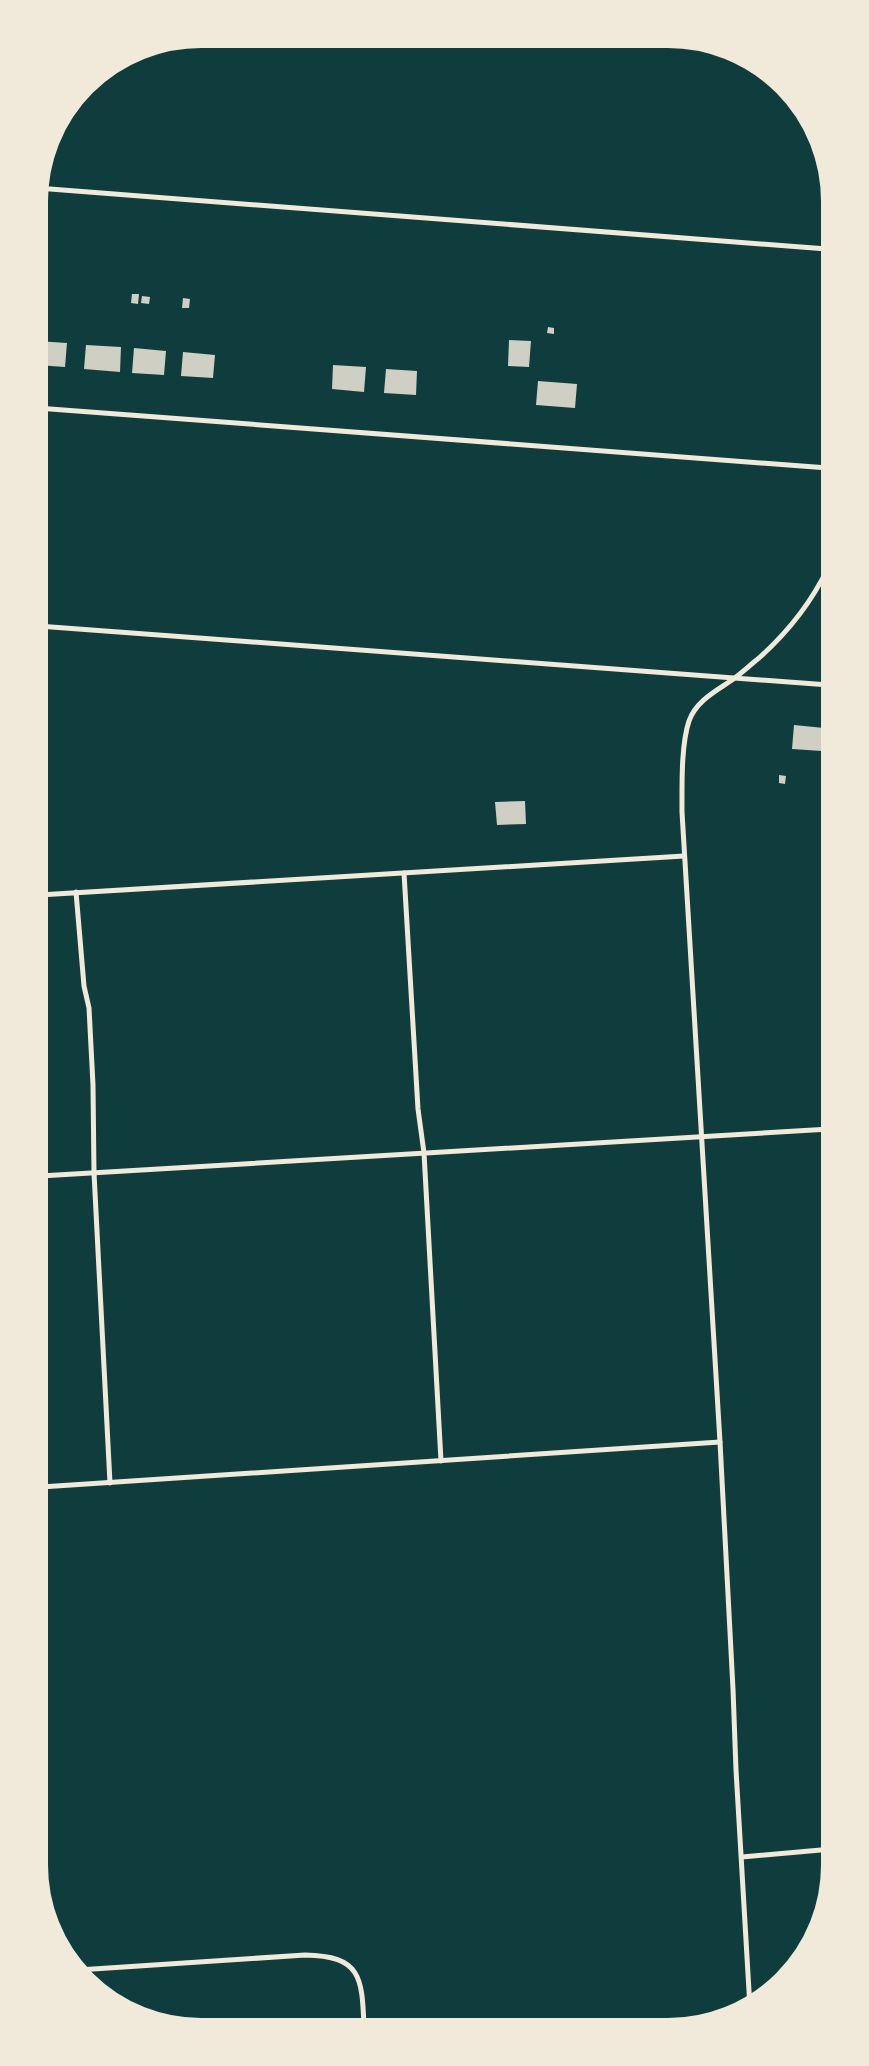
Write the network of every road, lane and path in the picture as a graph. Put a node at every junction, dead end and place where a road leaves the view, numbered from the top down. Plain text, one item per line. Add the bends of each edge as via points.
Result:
1 (45, 189) edge
2 (824, 249) edge
3 (45, 409) edge
4 (824, 468) edge
5 (824, 576) edge
6 (45, 627) edge
7 (734, 678) junction
8 (824, 685) edge
9 (684, 856) junction
10 (404, 873) junction
11 (76, 892) junction
12 (45, 895) edge
13 (824, 1129) edge
14 (700, 1136) junction
15 (424, 1153) junction
16 (94, 1173) junction
17 (45, 1176) edge
18 (720, 1442) junction
19 (441, 1461) junction
20 (110, 1482) junction
21 (45, 1487) edge
22 (824, 1850) edge
23 (742, 1857) junction
24 (86, 1969) edge
25 (749, 1998) edge
26 (364, 2021) edge

1 - 2 street
3 - 4 street
5 - 7 street via 791,623 760,657
6 - 7 street
7 - 8 street
7 - 9 street via 702,700 690,720 682,776
9 - 10 street
9 - 14 street
10 - 11 street
10 - 15 street via 418,1109
11 - 12 street
11 - 16 street via 90,1018
13 - 14 street
14 - 15 street
14 - 18 street
15 - 16 street
15 - 19 street
16 - 17 street
16 - 20 street
18 - 19 street
18 - 23 street
19 - 20 street
20 - 21 street
22 - 23 street
23 - 25 street
24 - 26 street via 305,1954 336,1958 356,1972 362,1986

